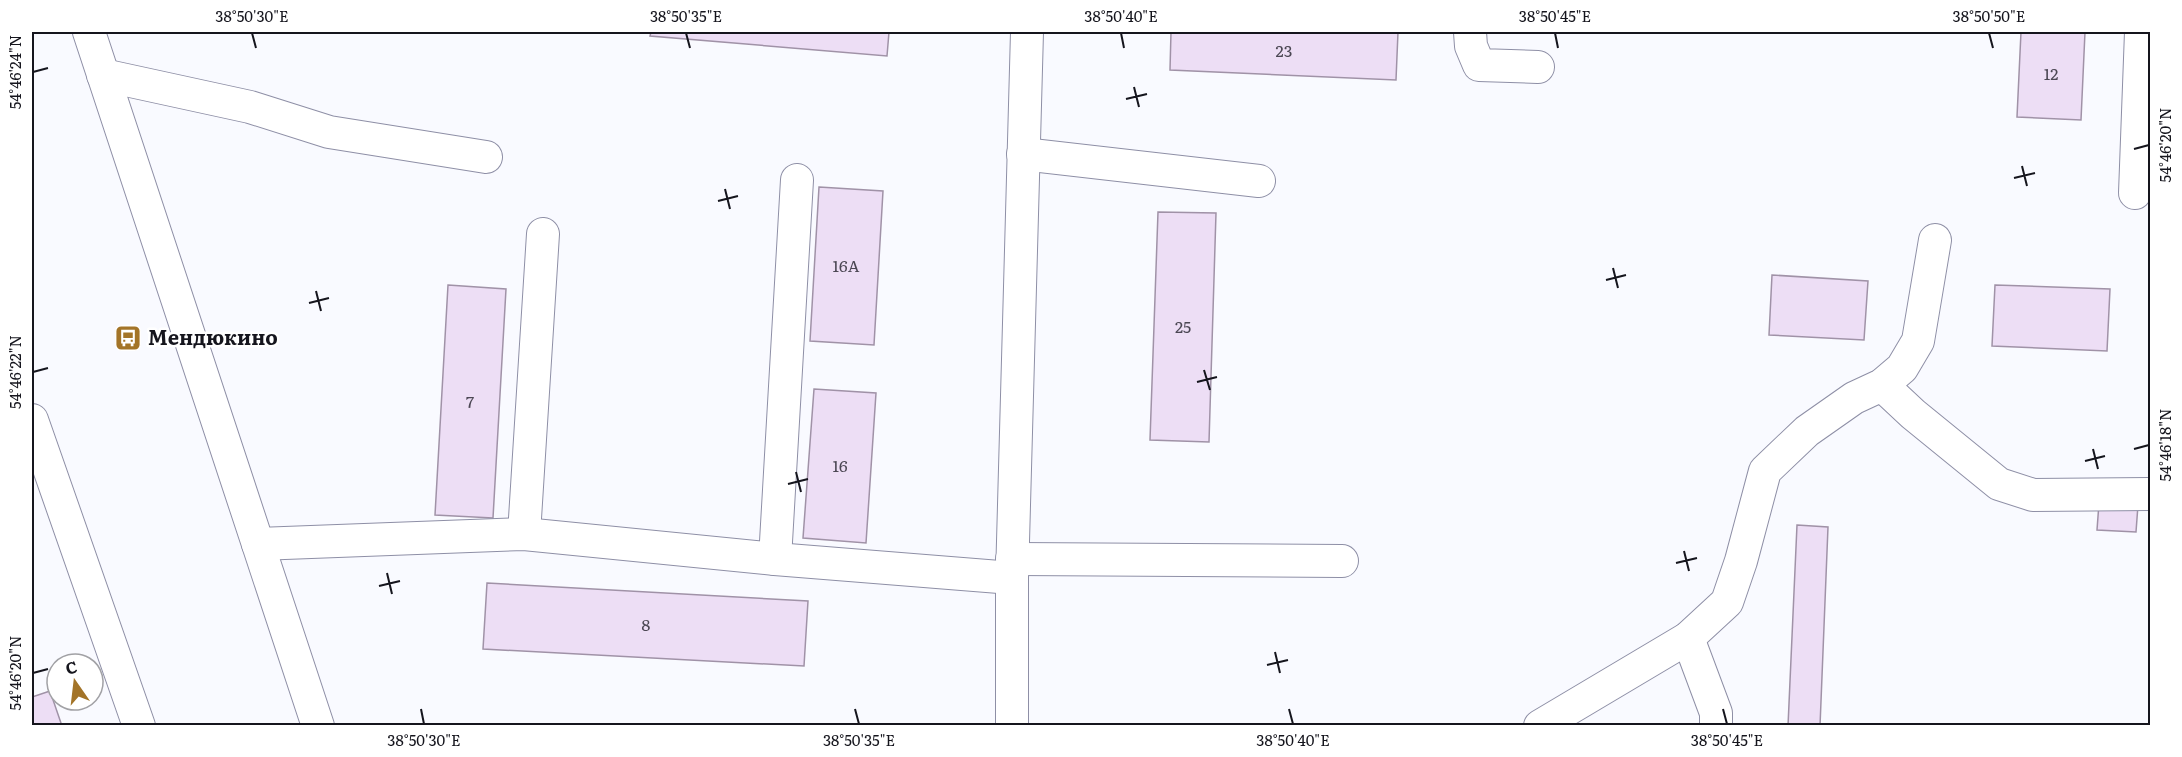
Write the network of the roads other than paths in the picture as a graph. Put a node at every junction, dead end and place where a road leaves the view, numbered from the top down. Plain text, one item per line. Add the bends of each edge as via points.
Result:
1 (89, 32) edge
2 (1027, 32) edge
3 (1470, 32) edge
4 (2140, 32) edge
5 (1538, 67) dead end
6 (103, 75) junction
7 (1023, 154) junction
8 (486, 157) dead end
9 (797, 180) dead end
10 (1259, 181) dead end
11 (2136, 193) dead end
12 (543, 234) dead end
13 (1935, 240) dead end
14 (1882, 385) junction
15 (32, 420) edge
16 (2151, 494) edge
17 (524, 534) junction
18 (258, 544) junction
19 (775, 559) junction
20 (1341, 561) dead end
21 (1012, 568) junction
22 (1688, 638) junction
23 (139, 726) edge
24 (318, 726) edge
25 (1012, 726) edge
26 (1540, 726) edge
27 (1716, 726) edge

1 - 6 street
2 - 7 street
3 - 5 street via 1479,65
4 - 11 street
6 - 8 street via 250,107 329,132
6 - 18 street
7 - 10 street
7 - 21 street
9 - 19 street
12 - 17 street
13 - 14 street via 1918,341 1902,368
14 - 16 street via 1999,484 2033,495
14 - 22 street via 1854,398 1807,431 1765,471 1726,602
15 - 23 street
17 - 18 street
17 - 19 street
18 - 24 street
19 - 21 street
20 - 21 street
21 - 25 street
22 - 26 street
22 - 27 street via 1716,713

